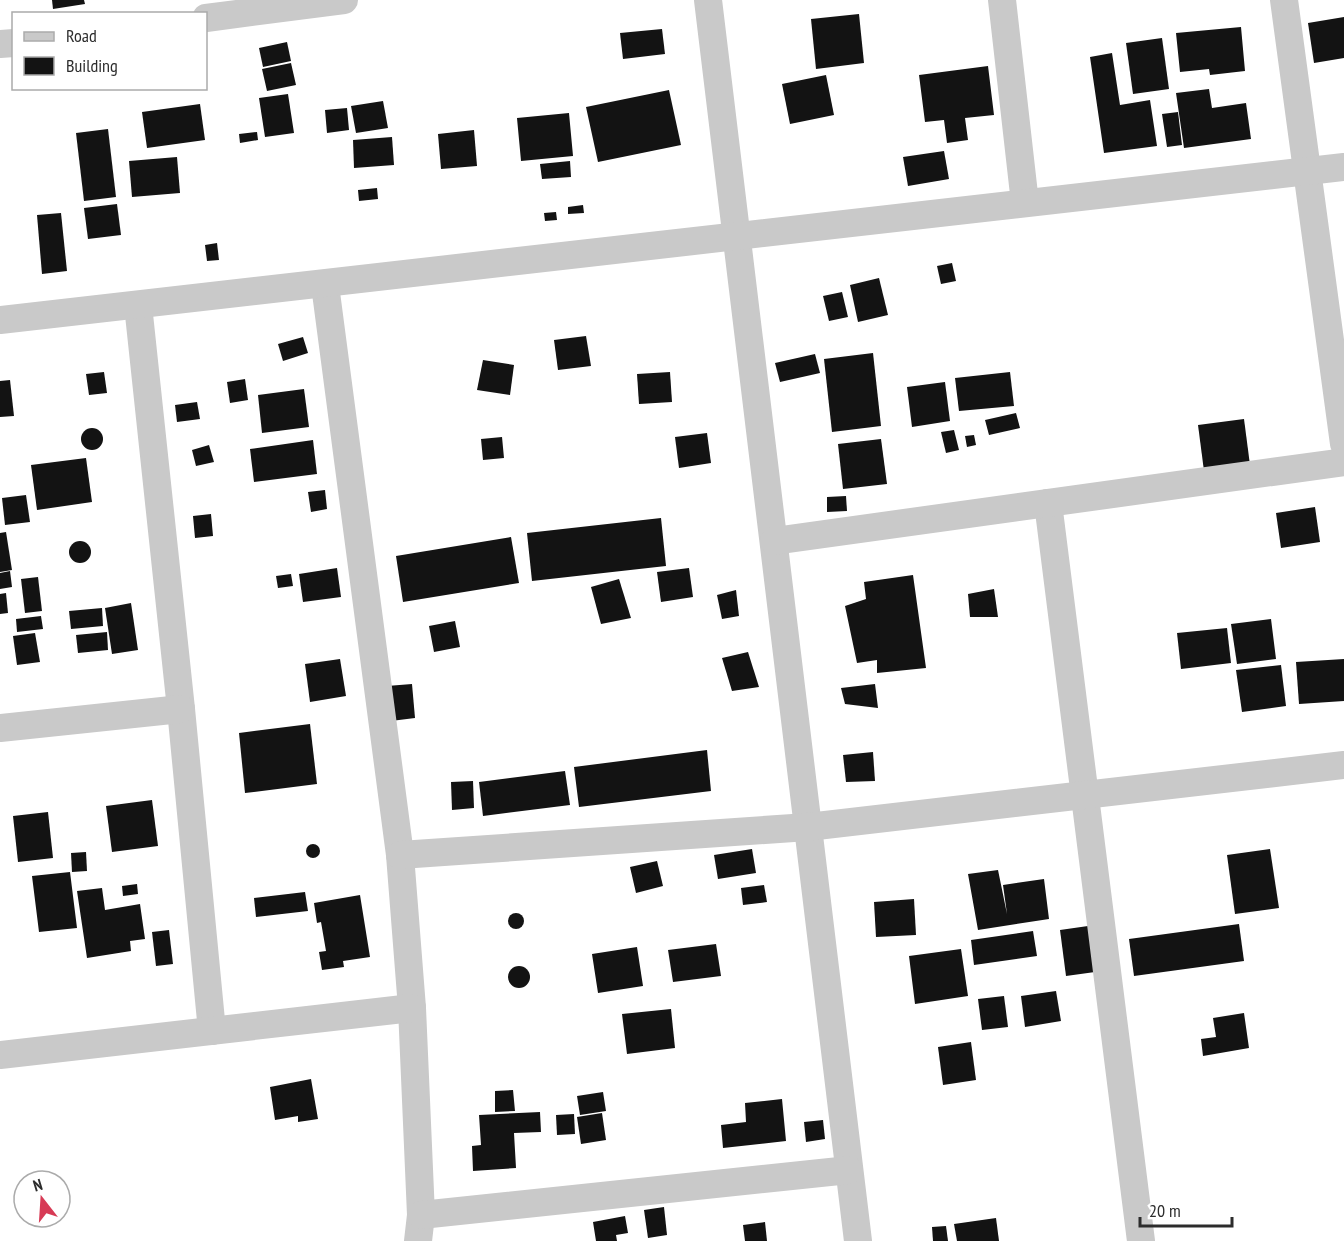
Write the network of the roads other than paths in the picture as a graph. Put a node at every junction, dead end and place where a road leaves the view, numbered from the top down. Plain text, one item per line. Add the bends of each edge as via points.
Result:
1 (344, 0) edge
2 (708, 0) edge
3 (1002, 0) edge
4 (1284, 0) edge
5 (207, 18) edge
6 (1344, 167) edge
7 (1307, 171) junction
8 (1025, 203) junction
9 (736, 236) junction
10 (324, 285) junction
11 (138, 305) junction
12 (0, 320) edge
13 (1344, 444) edge
14 (1344, 462) edge
15 (1048, 503) junction
16 (774, 541) junction
17 (182, 710) junction
18 (0, 728) edge
19 (1344, 765) edge
20 (1085, 795) junction
21 (808, 827) junction
22 (400, 855) junction
23 (412, 1008) junction
24 (212, 1031) junction
25 (0, 1055) edge
26 (849, 1170) junction
27 (420, 1228) edge
28 (858, 1241) edge
29 (1141, 1241) edge

1 - 5 street
2 - 9 street
3 - 8 street
4 - 7 street
6 - 7 street
7 - 8 street
7 - 13 street
8 - 9 street
9 - 10 street
9 - 16 street
10 - 11 street
10 - 22 street
11 - 12 street
11 - 17 street
14 - 15 street
15 - 16 street
15 - 20 street
16 - 21 street
17 - 18 street
17 - 24 street
19 - 20 street
20 - 21 street
20 - 29 street
21 - 22 street
21 - 26 street
22 - 23 street
23 - 24 street
23 - 27 street
24 - 25 street
26 - 27 street
26 - 28 street

